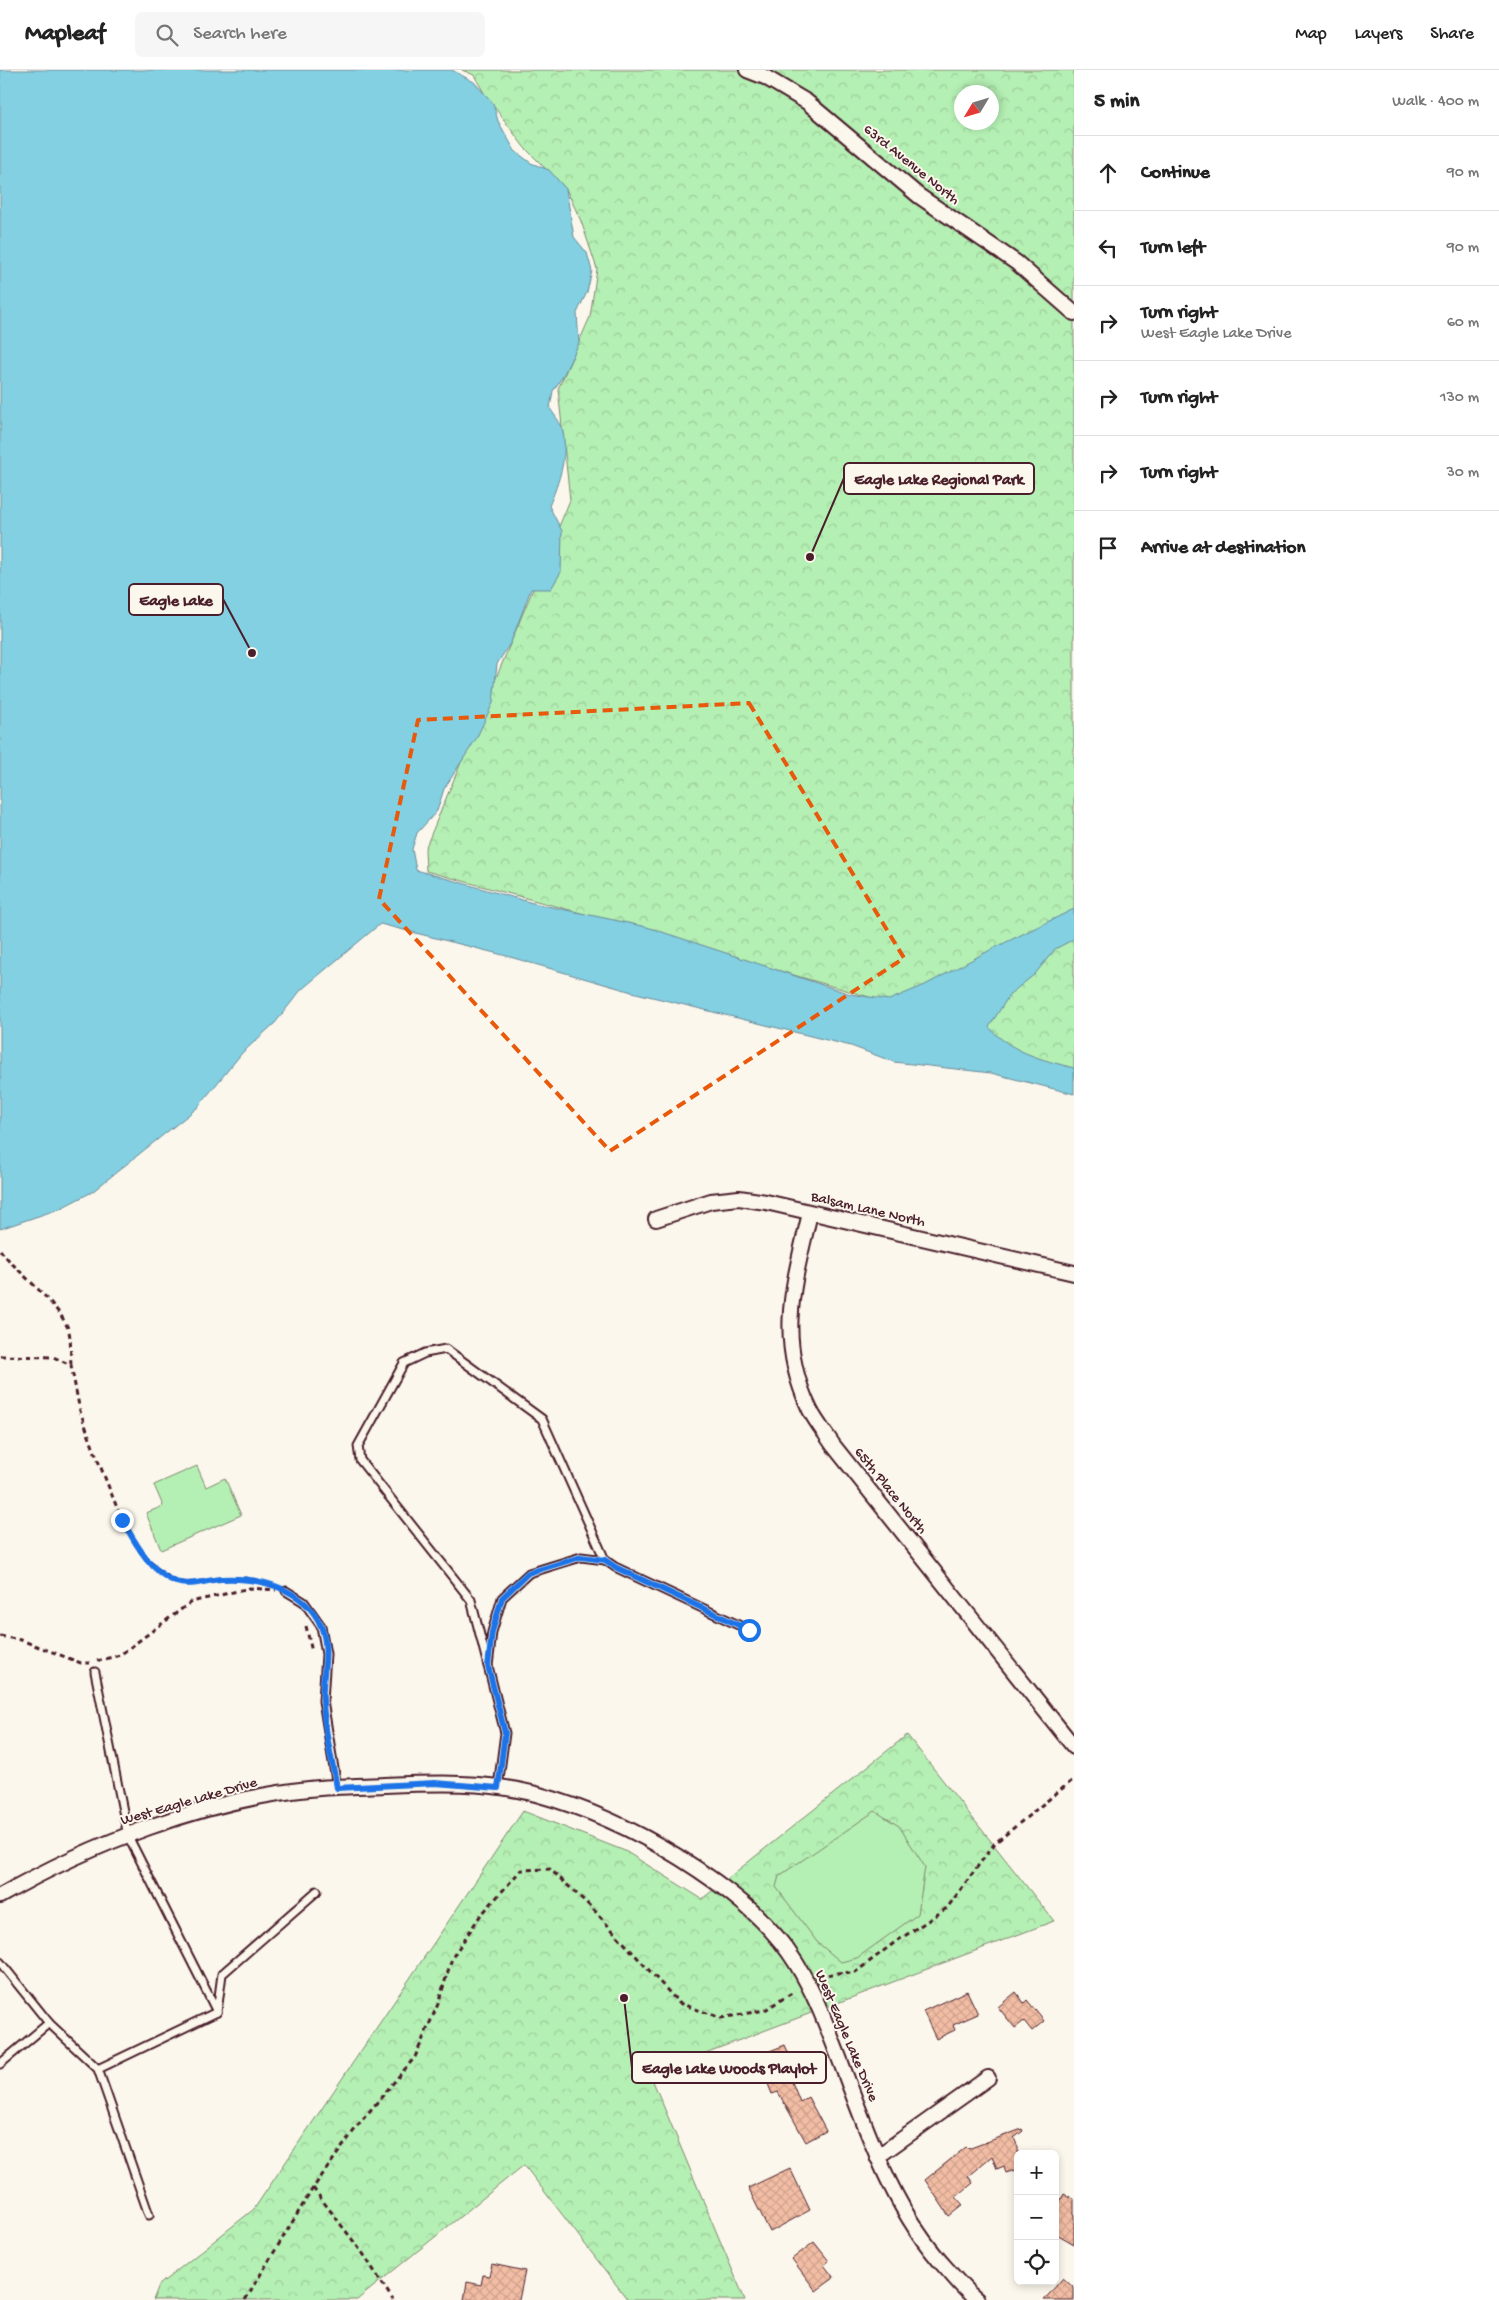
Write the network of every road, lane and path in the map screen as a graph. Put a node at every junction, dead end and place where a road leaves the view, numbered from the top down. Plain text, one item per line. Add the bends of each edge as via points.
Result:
1 (747, 70) edge
2 (1074, 313) edge
3 (810, 1213) junction
4 (656, 1219) dead end
5 (0, 1250) edge
6 (1074, 1274) edge
7 (0, 1356) edge
8 (71, 1365) junction
9 (605, 1560) junction
10 (286, 1591) junction
11 (306, 1625) dead end
12 (749, 1630) dead end
13 (0, 1636) edge
14 (313, 1657) dead end
15 (488, 1666) junction
16 (95, 1672) dead end
17 (1074, 1747) edge
18 (1074, 1779) edge
19 (337, 1788) junction
20 (498, 1788) junction
21 (128, 1836) junction
22 (317, 1892) dead end
23 (0, 1896) edge
24 (0, 1962) edge
25 (808, 1982) junction
26 (217, 2012) junction
27 (49, 2023) junction
28 (0, 2064) edge
29 (98, 2069) junction
30 (988, 2078) dead end
31 (877, 2157) junction
32 (312, 2188) junction
33 (149, 2215) dead end
34 (245, 2300) edge
35 (394, 2300) edge
36 (977, 2300) edge

1 - 2 street, 63rd Avenue North via 766,77 807,102 919,196 1017,263
3 - 4 street, Balsam Lane North via 739,1198 711,1201
3 - 6 street, Balsam Lane North
3 - 17 street, 65th Place North via 790,1308 790,1342 796,1375 811,1411 833,1445
5 - 8 path via 46,1298 68,1327
7 - 8 path via 54,1357
8 - 10 path via 80,1411 97,1458 122,1520 142,1554 176,1582 251,1579
9 - 12 lane
9 - 15 lane via 581,1557 528,1573 502,1598 492,1632
9 - 15 lane via 542,1419 446,1349 424,1353 404,1362 358,1446 360,1460 471,1600
10 - 13 path via 250,1588 191,1602 120,1655 93,1662 81,1663 21,1640
10 - 19 lane via 304,1602 321,1626 326,1654 323,1701
11 - 14 path
15 - 20 lane via 505,1733
16 - 21 lane
18 - 25 path via 995,1843 948,1908 853,1974 822,1974
19 - 20 street, West Eagle Lake Drive via 435,1783
19 - 21 street, West Eagle Lake Drive via 258,1797 192,1814
20 - 25 street, West Eagle Lake Drive via 534,1794 628,1828 710,1876 779,1939
21 - 23 street, West Eagle Lake Drive via 86,1852
21 - 26 lane
22 - 26 lane via 222,1974
24 - 27 lane
25 - 31 street, West Eagle Lake Drive
25 - 32 path via 765,2010 721,2018 679,2003 592,1908 550,1869 521,1870 480,1916 452,1958 438,2004 415,2057 358,2125
26 - 29 lane
27 - 28 lane
27 - 29 lane
29 - 33 lane
30 - 31 street
31 - 36 street, West Eagle Lake Drive via 901,2208 931,2252
32 - 34 path
32 - 35 path

